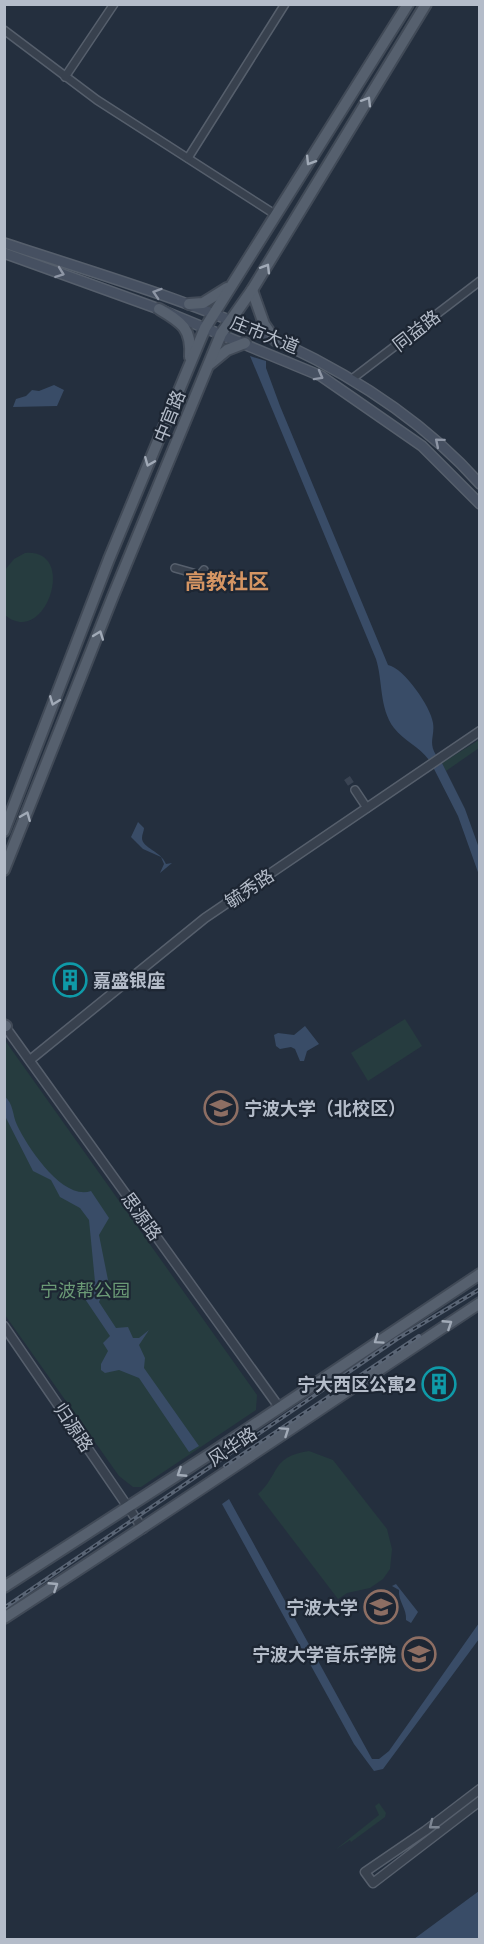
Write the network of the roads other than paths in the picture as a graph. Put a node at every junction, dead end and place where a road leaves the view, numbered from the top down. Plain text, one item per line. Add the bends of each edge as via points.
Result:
1 (114, 4) edge
2 (285, 4) edge
3 (408, 4) edge
4 (426, 4) edge
5 (4, 30) edge
6 (65, 77) junction
7 (188, 158) junction
8 (276, 214) junction
9 (4, 243) edge
10 (4, 253) edge
11 (480, 281) edge
12 (232, 285) junction
13 (252, 290) junction
14 (189, 304) junction
15 (159, 309) junction
16 (215, 312) junction
17 (233, 320) junction
18 (205, 328) junction
19 (221, 334) junction
20 (275, 339) junction
21 (244, 344) junction
22 (190, 363) junction
23 (208, 366) junction
24 (352, 379) junction
25 (480, 484) edge
26 (480, 504) edge
27 (175, 568) dead end
28 (204, 570) dead end
29 (480, 731) edge
30 (355, 790) tunnel mouth
31 (367, 808) junction
32 (4, 831) edge
33 (4, 870) edge
34 (5, 1025) edge
35 (30, 1060) junction
36 (480, 1274) edge
37 (480, 1303) edge
38 (4, 1326) edge
39 (279, 1407) junction
40 (128, 1507) junction
41 (143, 1529) junction
42 (4, 1587) edge
43 (4, 1618) edge
44 (480, 1789) edge
45 (480, 1801) edge

1 - 6 street
2 - 7 street
3 -> 8 main road, 中官路
13 -> 4 main road, 中官路
5 - 6 street
6 - 7 street
7 - 8 street
8 - 12 main road, 中官路
14 -> 9 main road, 庄市大道
10 -> 15 main road, 庄市大道
11 - 24 street, 同益路
12 - 14 main road via 202,303
12 - 16 main road, 中官路
13 - 17 main road, 中官路
13 - 20 main road via 264,324
14 - 16 main road, 庄市大道
15 - 18 main road, 庄市大道
15 - 22 main road via 182,322 188,333
16 - 17 main road, 庄市大道
16 - 18 main road, 中官路
17 - 19 main road, 中官路
17 - 20 main road, 庄市大道
18 - 19 main road, 庄市大道
18 - 22 main road, 中官路
19 - 21 main road, 庄市大道
19 - 23 main road, 中官路
20 - 24 main road, 庄市大道
21 - 23 main road via 227,350
21 -> 26 main road, 庄市大道 via 321,376 383,417 422,446
22 -> 32 main road, 中官路
33 -> 23 main road, 中官路
25 -> 24 main road, 庄市大道 via 447,448
27 - 28 street via 200,575
29 - 31 street, 毓秀路
30 - 31 street
31 - 35 street, 毓秀路 via 205,918
34 - 35 street, 思源路
35 - 39 street, 思源路
36 -> 39 main road, 风华路
41 -> 37 main road, 风华路
38 - 40 street, 归源路
39 -> 40 main road, 风华路
40 - 41 street, 归源路
40 - 42 main road, 风华路
43 -> 41 main road, 风华路
44 -> 45 street via 365,1872 373,1883

